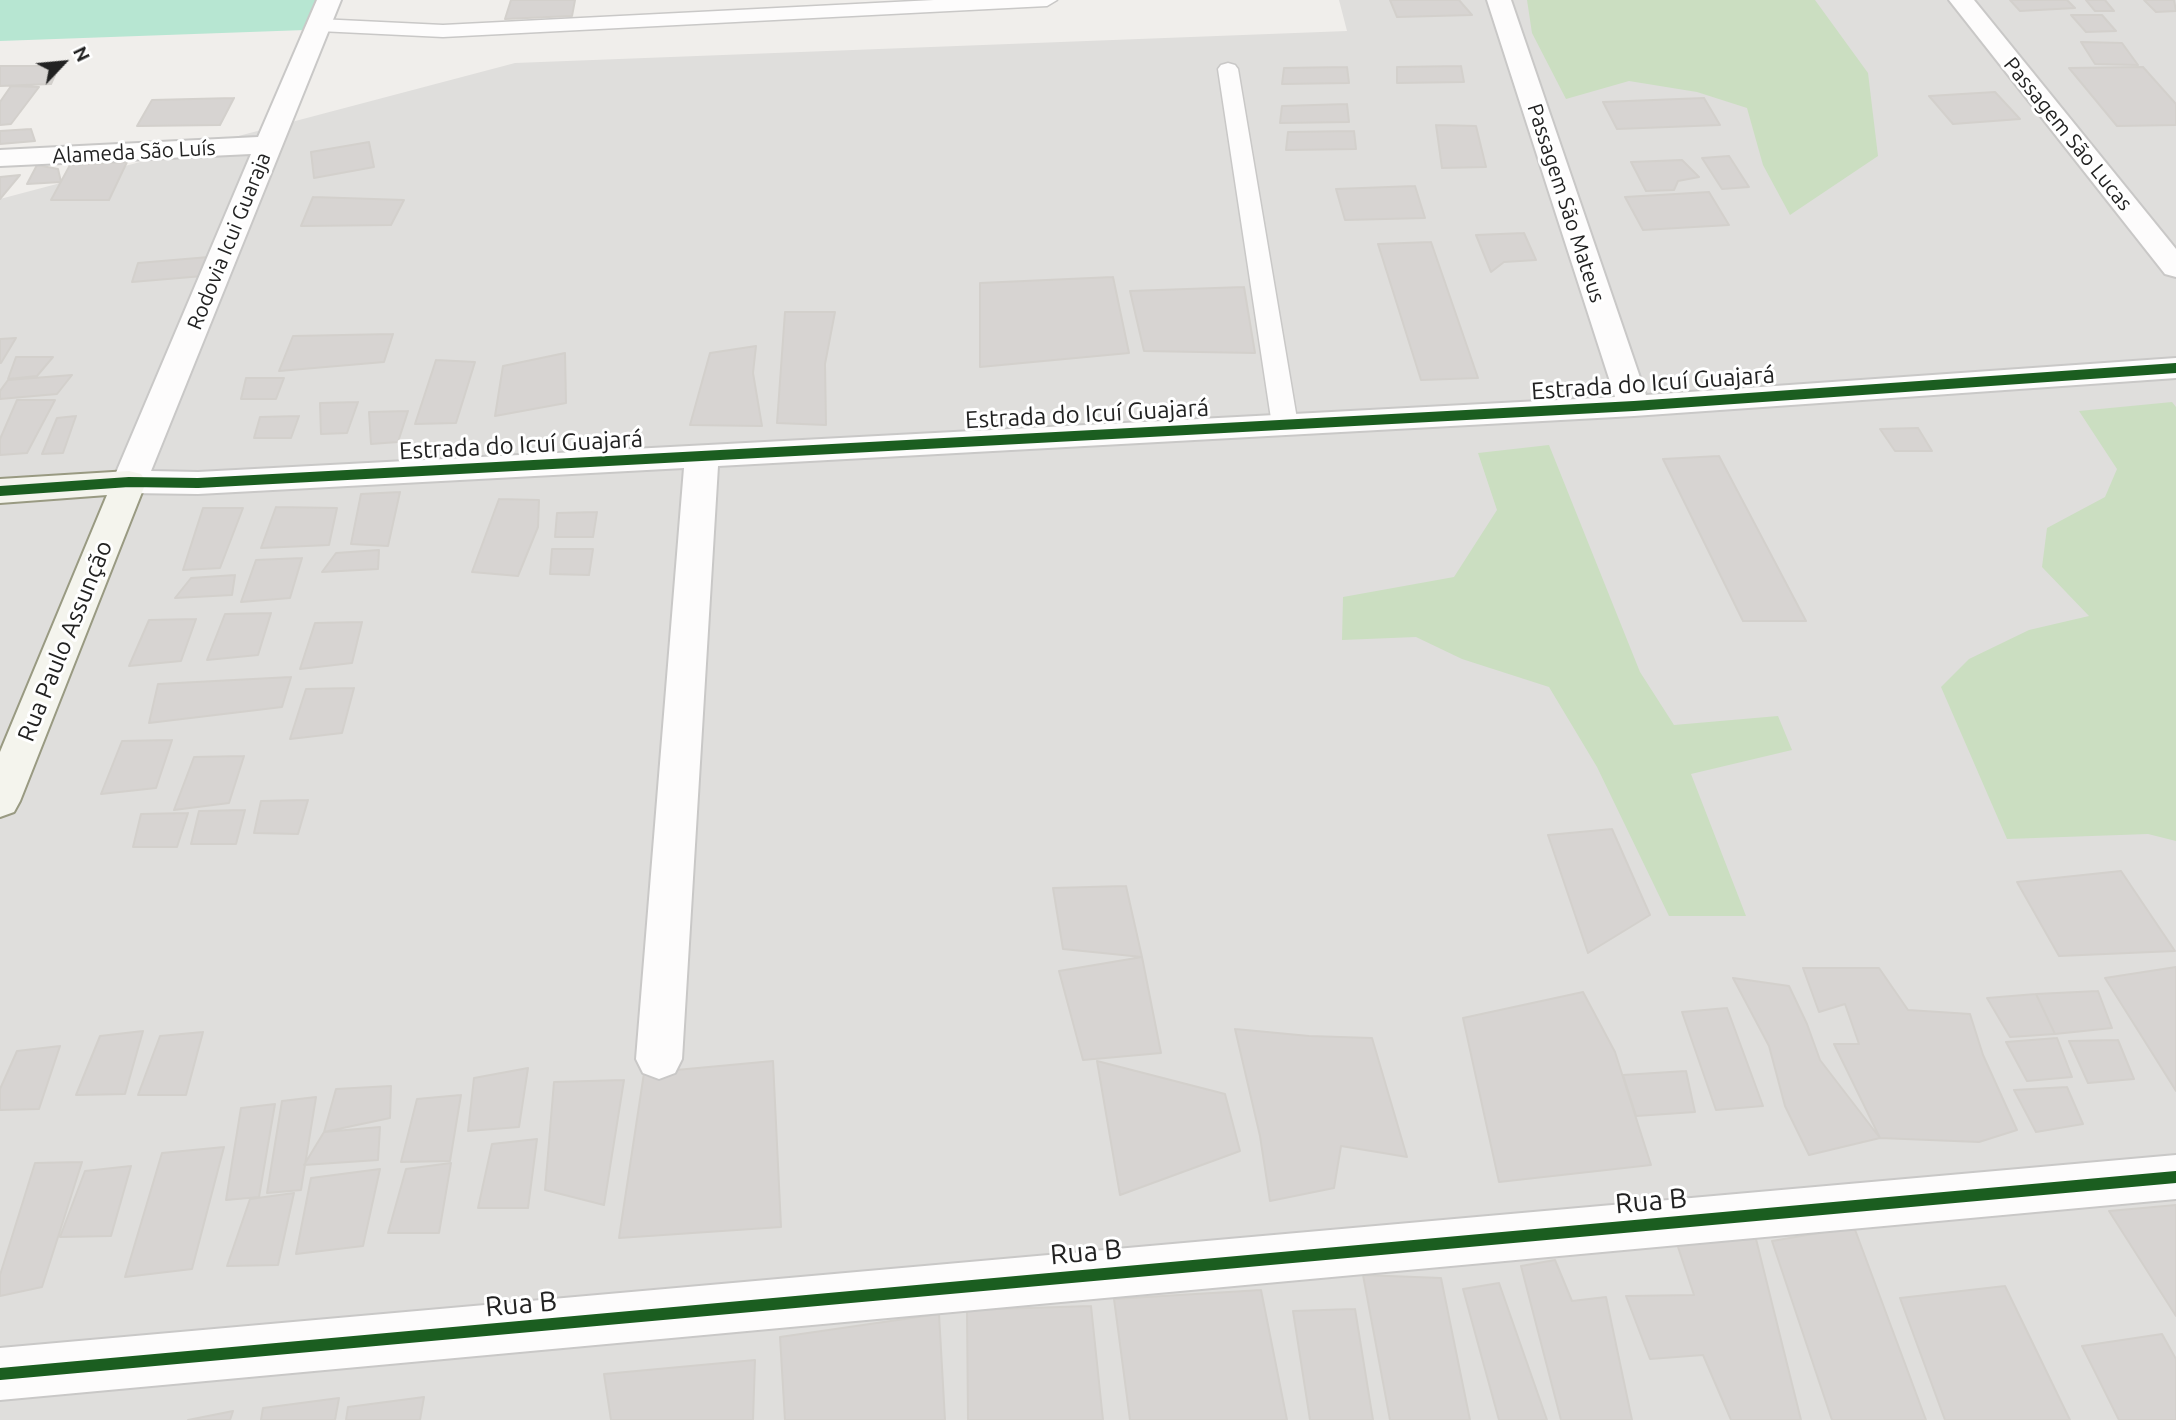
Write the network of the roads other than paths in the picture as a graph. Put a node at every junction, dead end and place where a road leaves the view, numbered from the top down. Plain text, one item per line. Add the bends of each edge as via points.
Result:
1 (1047, 0) edge
2 (1499, 0) edge
3 (1961, 0) edge
4 (324, 13) edge
5 (1228, 69) dead end
6 (268, 145) junction
7 (0, 158) edge
8 (2176, 268) edge
9 (2176, 368) edge
10 (1634, 406) junction
11 (1285, 425) junction
12 (702, 456) junction
13 (129, 482) junction
14 (0, 491) edge
15 (0, 801) edge
16 (659, 1059) dead end
17 (2176, 1177) edge
18 (0, 1374) edge

1 - 4 lane via 443,31
2 - 10 street, Passagem São Mateus
3 - 8 street, Passagem São Lucas
4 - 6 street, Rodovia Icui Guaraja
5 - 11 lane
6 - 7 street, Alameda São Luís
6 - 13 street, Rodovia Icui Guaraja
9 - 10 street, Estrada do Icuí Guajará
10 - 11 street, Estrada do Icuí Guajará
11 - 12 street, Estrada do Icuí Guajará
12 - 13 street, Estrada do Icuí Guajará via 198,483
12 - 16 street
13 - 14 street, Estrada do Icuí Guajará
13 - 15 street, Rua Paulo Assunção
17 - 18 street, Rua B

